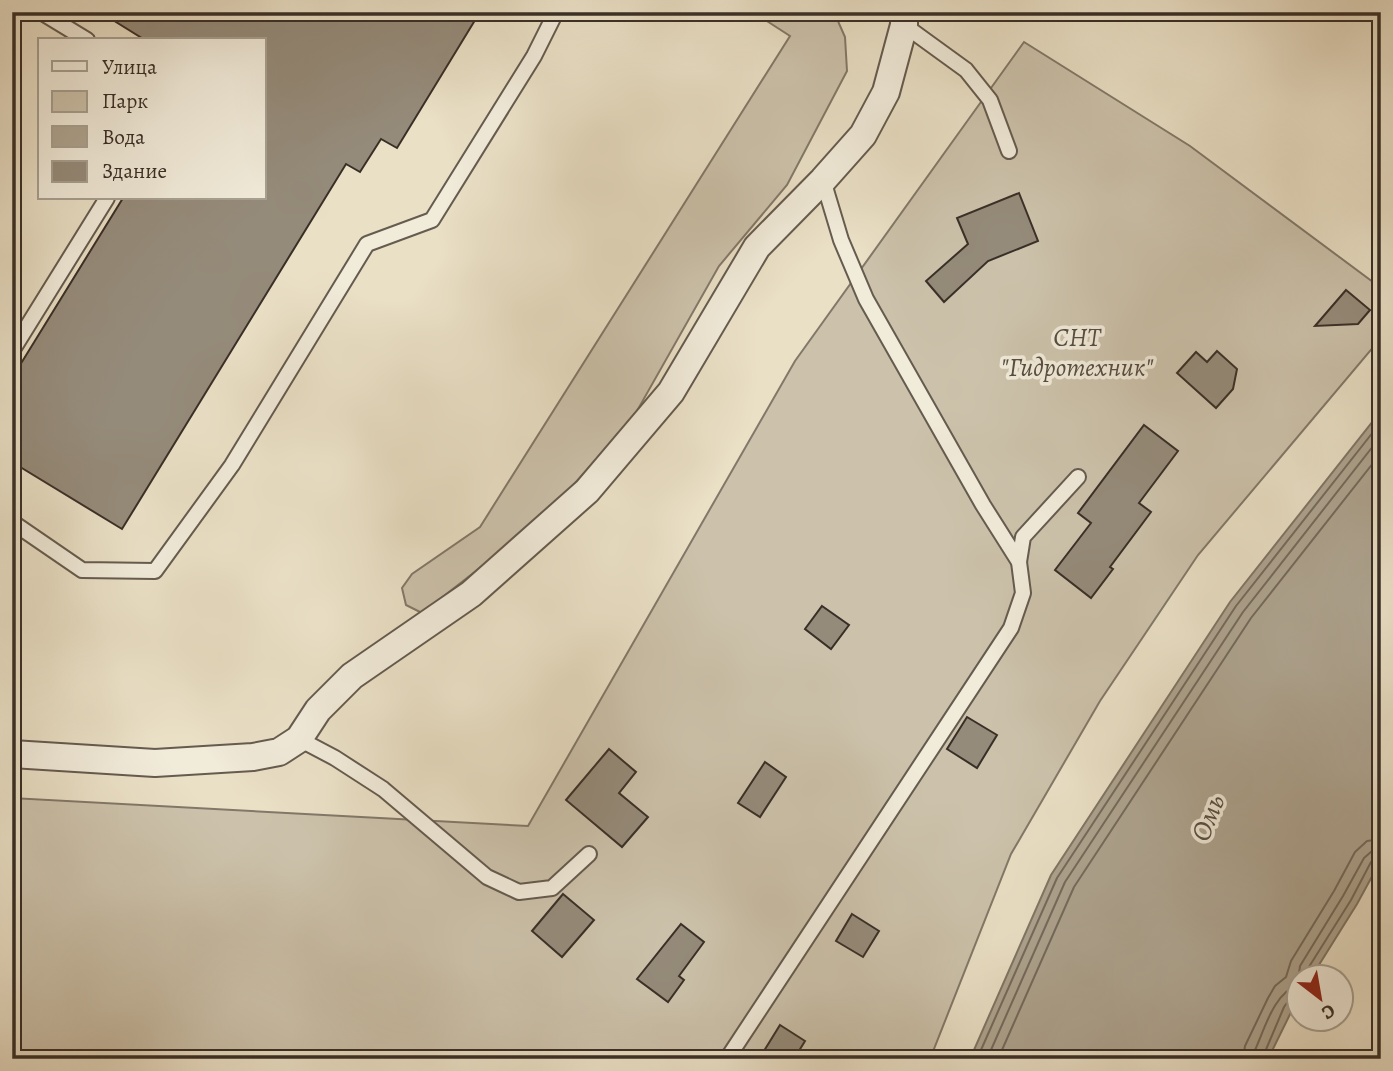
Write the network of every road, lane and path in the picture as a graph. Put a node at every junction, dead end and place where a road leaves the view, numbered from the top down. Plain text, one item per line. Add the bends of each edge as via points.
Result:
1 (41, 12) edge
2 (556, 12) edge
3 (904, 19) edge
4 (84, 38) edge
5 (1009, 151) dead end
6 (823, 180) junction
7 (106, 200) edge
8 (12, 351) edge
9 (1078, 477) dead end
10 (12, 522) edge
11 (1019, 562) junction
12 (299, 739) junction
13 (12, 754) edge
14 (589, 854) dead end
15 (727, 1059) edge

1 - 4 lane
2 - 10 lane via 534,56 432,220 367,244 232,465 155,571 82,570
3 - 5 lane via 966,70 990,100
3 - 6 street via 886,92 863,135
6 - 11 lane via 866,299
6 - 12 street via 757,247 671,392 587,492 471,594 352,676 318,709
7 - 8 lane
9 - 11 lane via 1023,537
11 - 15 lane via 1023,593 1011,628
12 - 13 street via 279,752 180,762
12 - 14 lane via 383,789 488,877 519,892 552,888

